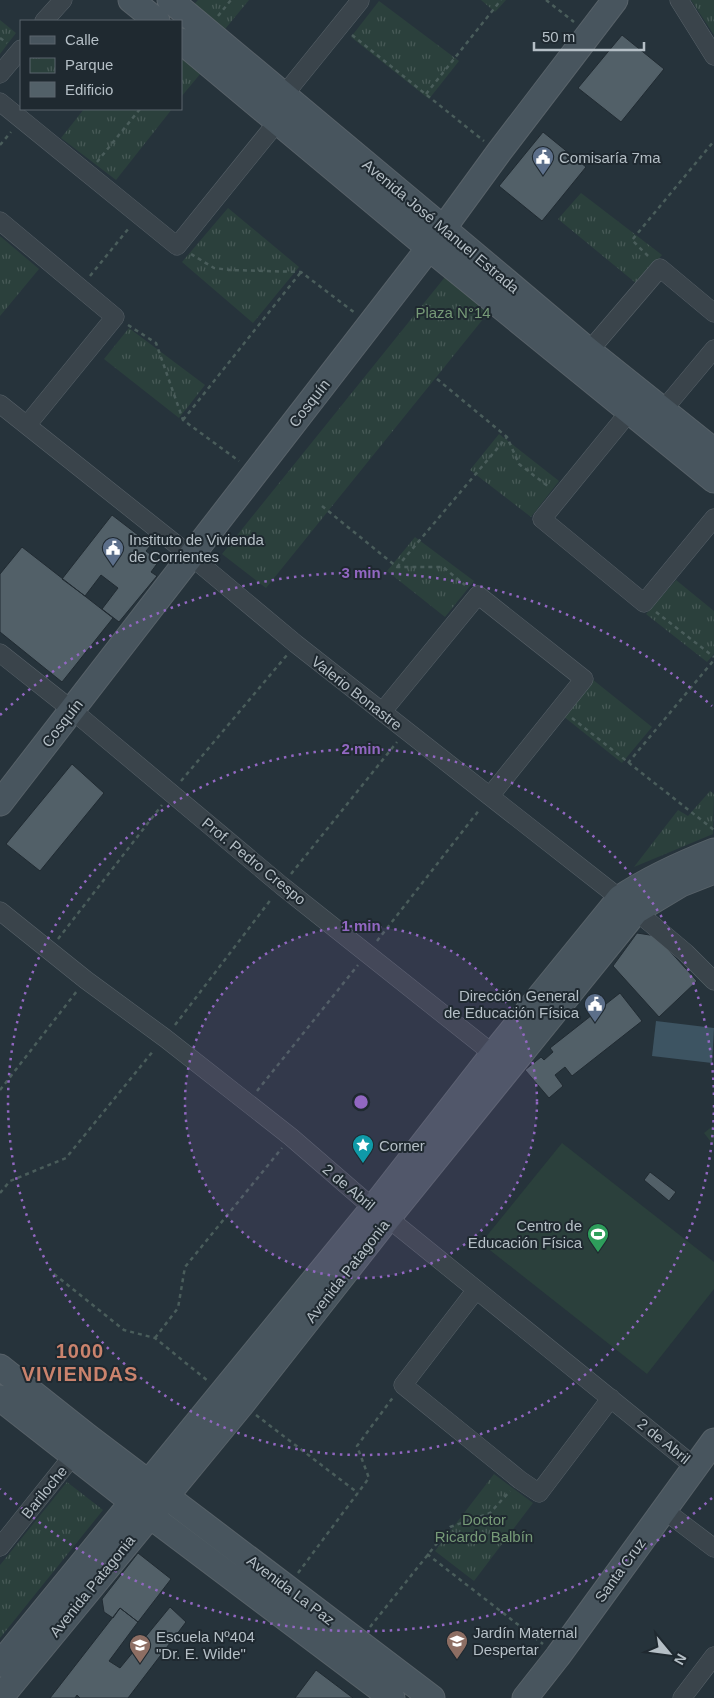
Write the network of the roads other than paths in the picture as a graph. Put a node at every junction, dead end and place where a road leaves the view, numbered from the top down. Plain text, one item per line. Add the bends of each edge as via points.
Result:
1 (62, 0) edge
2 (131, 0) edge
3 (170, 0) edge
4 (359, 0) edge
5 (615, 0) edge
6 (679, 0) edge
7 (45, 20) edge
8 (156, 20) edge
9 (182, 42) edge
10 (20, 49) edge
11 (714, 56) edge
12 (0, 74) edge
13 (284, 95) junction
14 (0, 102) edge
15 (278, 122) junction
16 (0, 222) edge
17 (443, 228) junction
18 (429, 248) junction
19 (714, 314) edge
20 (714, 349) edge
21 (588, 351) junction
22 (0, 404) edge
23 (663, 410) junction
24 (630, 411) junction
25 (27, 425) junction
26 (714, 452) edge
27 (714, 480) edge
28 (714, 518) edge
29 (192, 557) junction
30 (0, 653) edge
31 (72, 710) junction
32 (382, 712) junction
33 (490, 796) junction
34 (0, 803) edge
35 (714, 851) edge
36 (714, 871) edge
37 (628, 904) junction
38 (0, 911) edge
39 (714, 981) edge
40 (501, 1061) junction
41 (381, 1213) junction
42 (476, 1290) junction
43 (0, 1367) edge
44 (0, 1398) edge
45 (611, 1398) junction
46 (714, 1441) edge
47 (80, 1446) junction
48 (695, 1467) junction
49 (158, 1489) junction
50 (141, 1508) junction
51 (664, 1510) junction
52 (0, 1547) edge
53 (714, 1548) edge
54 (714, 1656) edge
55 (0, 1664) edge
56 (0, 1698) edge
57 (392, 1698) edge
58 (432, 1698) edge
59 (525, 1698) edge
60 (682, 1698) edge

1 - 7 street
2 - 8 main road
3 - 13 main road, Avenida José Manuel Estrada
4 - 13 street
5 - 17 main road, Cosquín
6 - 11 street
9 - 15 main road, Avenida José Manuel Estrada
10 - 12 street
13 - 17 main road, Avenida José Manuel Estrada
14 - 15 street via 177,246
15 - 18 main road, Avenida José Manuel Estrada
16 - 25 street via 115,317
17 - 18 main road, Cosquín
17 - 21 main road, Avenida José Manuel Estrada
18 - 24 main road, Avenida José Manuel Estrada
18 - 29 main road, Cosquín
19 - 21 street via 660,268
20 - 23 street
21 - 23 main road, Avenida José Manuel Estrada
22 - 25 street, Valerio Bonastre
23 - 26 main road, Avenida José Manuel Estrada
24 - 27 main road, Avenida José Manuel Estrada
24 - 28 street via 542,519 644,603
25 - 29 street, Valerio Bonastre
29 - 31 main road, Cosquín
29 - 32 street, Valerio Bonastre
30 - 31 street, Prof. Pedro Crespo
31 - 34 main road, Cosquín
31 - 40 street, Prof. Pedro Crespo via 282,886
32 - 33 street, Valerio Bonastre
32 - 33 street via 478,596 584,679
33 - 37 street, Valerio Bonastre
35 - 37 main road, Avenida Patagonia via 642,884
36 - 37 main road, Avenida Patagonia
37 - 39 street, Valerio Bonastre
37 - 40 main road, Avenida Patagonia
38 - 41 street, 2 de Abril via 291,1137
40 - 41 main road, Avenida Patagonia
41 - 42 street, 2 de Abril
41 - 49 main road, Avenida Patagonia
42 - 45 street, 2 de Abril
42 - 45 street via 403,1385 520,1480 538,1493
43 - 47 main road
44 - 47 main road
45 - 48 street, 2 de Abril
46 - 48 main road, Santa Cruz
47 - 49 main road, Avenida La Paz
47 - 50 main road, Avenida La Paz
47 - 52 street, Bariloche
48 - 51 main road, Santa Cruz
49 - 50 main road, Avenida Patagonia
49 - 58 main road, Avenida La Paz
50 - 55 main road, Avenida Patagonia
50 - 56 main road, Avenida Patagonia
50 - 57 main road, Avenida La Paz
51 - 53 street
51 - 59 main road, Santa Cruz
54 - 60 street

